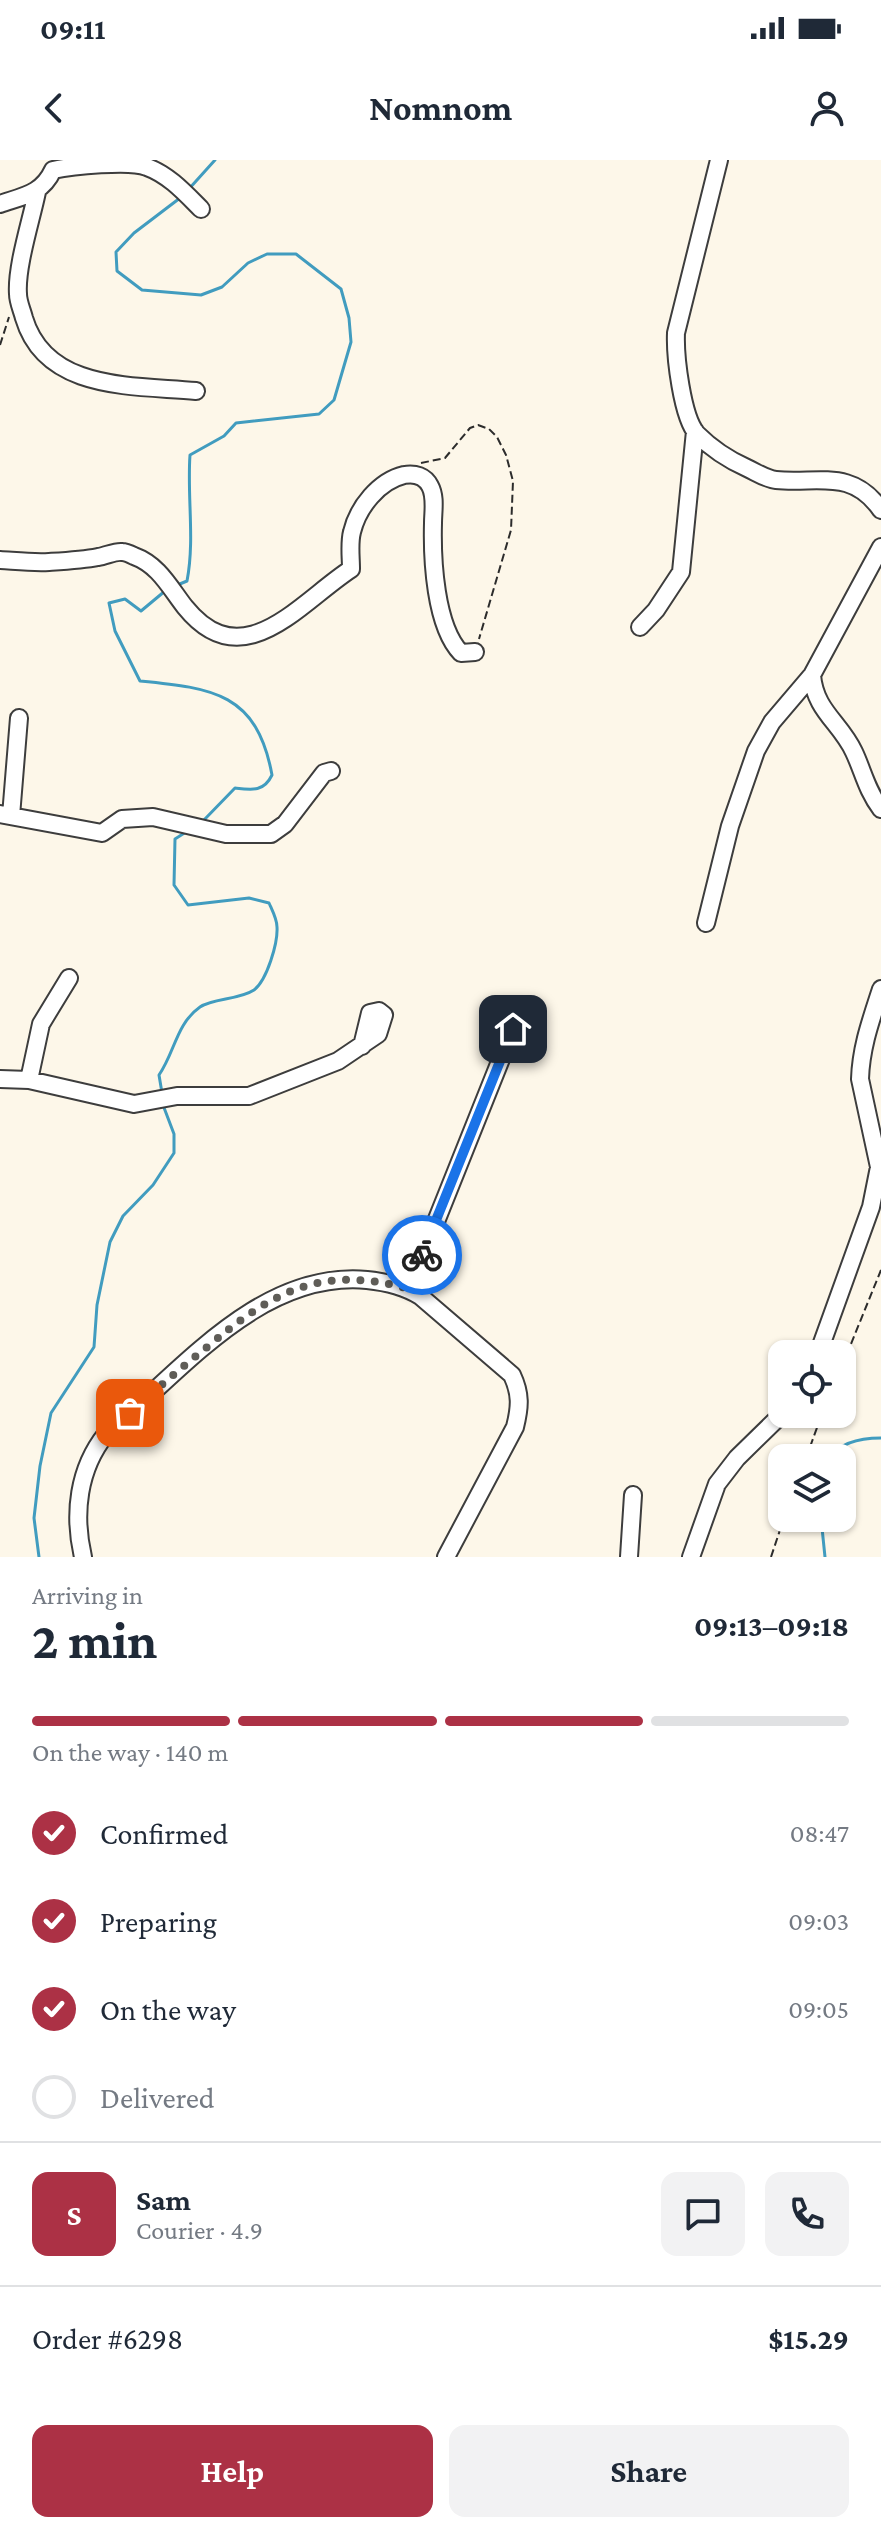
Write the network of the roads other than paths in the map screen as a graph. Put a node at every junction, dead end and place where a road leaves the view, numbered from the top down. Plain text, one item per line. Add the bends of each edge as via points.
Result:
1 (719, 160) edge
2 (37, 192) junction
3 (0, 204) edge
4 (201, 209) dead end
5 (196, 391) dead end
6 (695, 431) junction
7 (881, 510) edge
8 (881, 547) edge
9 (0, 560) edge
10 (640, 627) dead end
11 (475, 652) road end
12 (812, 675) junction
13 (19, 718) dead end
14 (331, 771) dead end
15 (881, 809) edge
16 (6, 815) edge
17 (706, 923) dead end
18 (69, 978) dead end
19 (881, 989) edge
20 (513, 1029) dead end
21 (362, 1046) dead end
22 (0, 1079) edge
23 (29, 1080) junction
24 (409, 1289) junction
25 (823, 1340) edge
26 (768, 1428) edge
27 (633, 1495) dead end
28 (83, 1557) edge
29 (446, 1557) edge
30 (629, 1557) edge
31 (691, 1557) edge

1 - 6 street via 676,333 675,358
2 - 3 street
2 - 4 street via 53,170 145,165 175,183
2 - 5 street via 17,297 38,349 71,374 93,381
6 - 7 street via 726,458 762,475 858,485
6 - 10 street via 681,572
8 - 12 street
9 - 11 street via 47,563 121,552 163,575 199,622 233,637 250,637 288,618 351,569 351,534 360,511 386,483 411,474 424,478 431,488 433,578 442,613 458,650
12 - 15 street via 818,703 844,735
12 - 17 street via 772,722 756,751 730,826
13 - 16 street
14 - 16 street via 271,834 226,834 153,817 122,819 102,833
18 - 23 street via 41,1024
19 - 25 street via 863,1043 860,1079 878,1180
20 - 24 street
21 - 23 street via 338,1061 249,1096 177,1096 134,1104
22 - 23 street
24 - 28 street via 353,1279 314,1283 263,1304 216,1339 94,1448 78,1494
24 - 29 street via 512,1375 520,1399 515,1427
26 - 31 street via 717,1484
27 - 30 street

